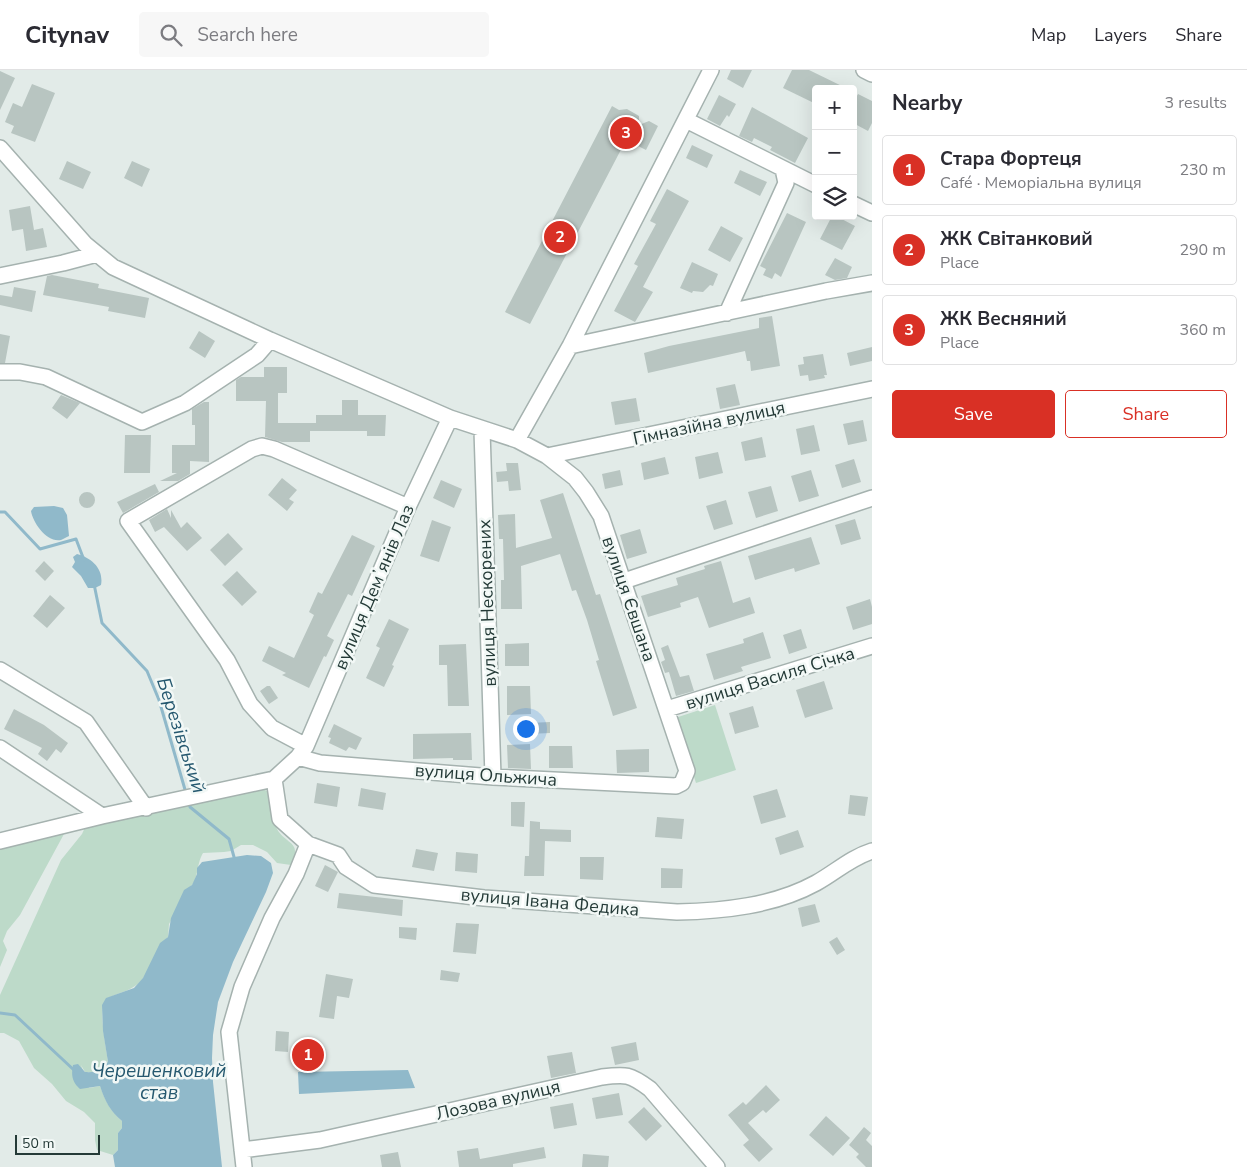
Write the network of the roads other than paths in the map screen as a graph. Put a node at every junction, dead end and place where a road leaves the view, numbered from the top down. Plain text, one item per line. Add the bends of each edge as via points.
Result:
1 (711, 70) edge
2 (864, 70) edge
3 (872, 74) edge
4 (686, 120) junction
5 (0, 148) edge
6 (783, 169) junction
7 (812, 183) edge
8 (857, 206) edge
9 (872, 213) edge
10 (97, 254) junction
11 (0, 276) edge
12 (872, 283) edge
13 (727, 313) junction
14 (270, 340) junction
15 (570, 346) junction
16 (0, 372) edge
17 (872, 389) edge
18 (450, 418) junction
19 (482, 430) junction
20 (517, 440) junction
21 (547, 456) junction
22 (872, 498) edge
23 (408, 507) junction
24 (624, 581) junction
25 (872, 646) edge
26 (0, 670) edge
27 (667, 709) junction
28 (0, 748) edge
29 (302, 751) junction
30 (493, 777) junction
31 (274, 779) junction
32 (676, 786) joint
33 (146, 808) junction
34 (102, 816) junction
35 (0, 841) edge
36 (308, 844) junction
37 (872, 851) edge
38 (242, 1150) junction
39 (244, 1167) edge
40 (717, 1167) edge

1 - 4 street
2 - 3 street
4 - 6 street
4 - 15 street
5 - 10 street, вулиця Євшана
6 - 7 street
6 - 13 street via 786,183
8 - 9 street
10 - 11 street
10 - 14 street, вулиця Євшана via 113,267
12 - 13 street
13 - 15 street
14 - 16 street via 257,355 185,403 142,422 46,377
14 - 18 street, вулиця Євшана
15 - 20 street
17 - 21 street, Гімназійна вулиця
18 - 19 street, вулиця Євшана
18 - 23 street, вулиця Демʼянів Лаз
19 - 20 street, вулиця Євшана
19 - 30 street, вулиця Нескорених
20 - 21 street, вулиця Євшана
21 - 24 street, вулиця Євшана via 575,478 586,492 600,516
22 - 24 street
23 - 29 street, вулиця Демʼянів Лаз
23 - 29 street, вулиця Ольжича via 262,446 128,521 227,660 250,704 272,728
24 - 27 street, вулиця Євшана
25 - 27 street, вулиця Василя Січка
26 - 33 street via 86,722
27 - 32 street, вулиця Євшана via 687,771 682,783
28 - 34 street
29 - 30 street, вулиця Ольжича via 320,763
29 - 31 street
30 - 32 street, вулиця Ольжича
31 - 33 street
31 - 36 street, вулиця Івана Федика via 280,819
33 - 34 street
34 - 35 street
36 - 37 street, вулиця Івана Федика via 338,855 346,867 374,885 484,898 677,912 773,900 816,883 856,856
36 - 38 street via 242,988 229,1032
38 - 39 street
38 - 40 street, Лозова вулиця via 320,1140 623,1074 650,1089

